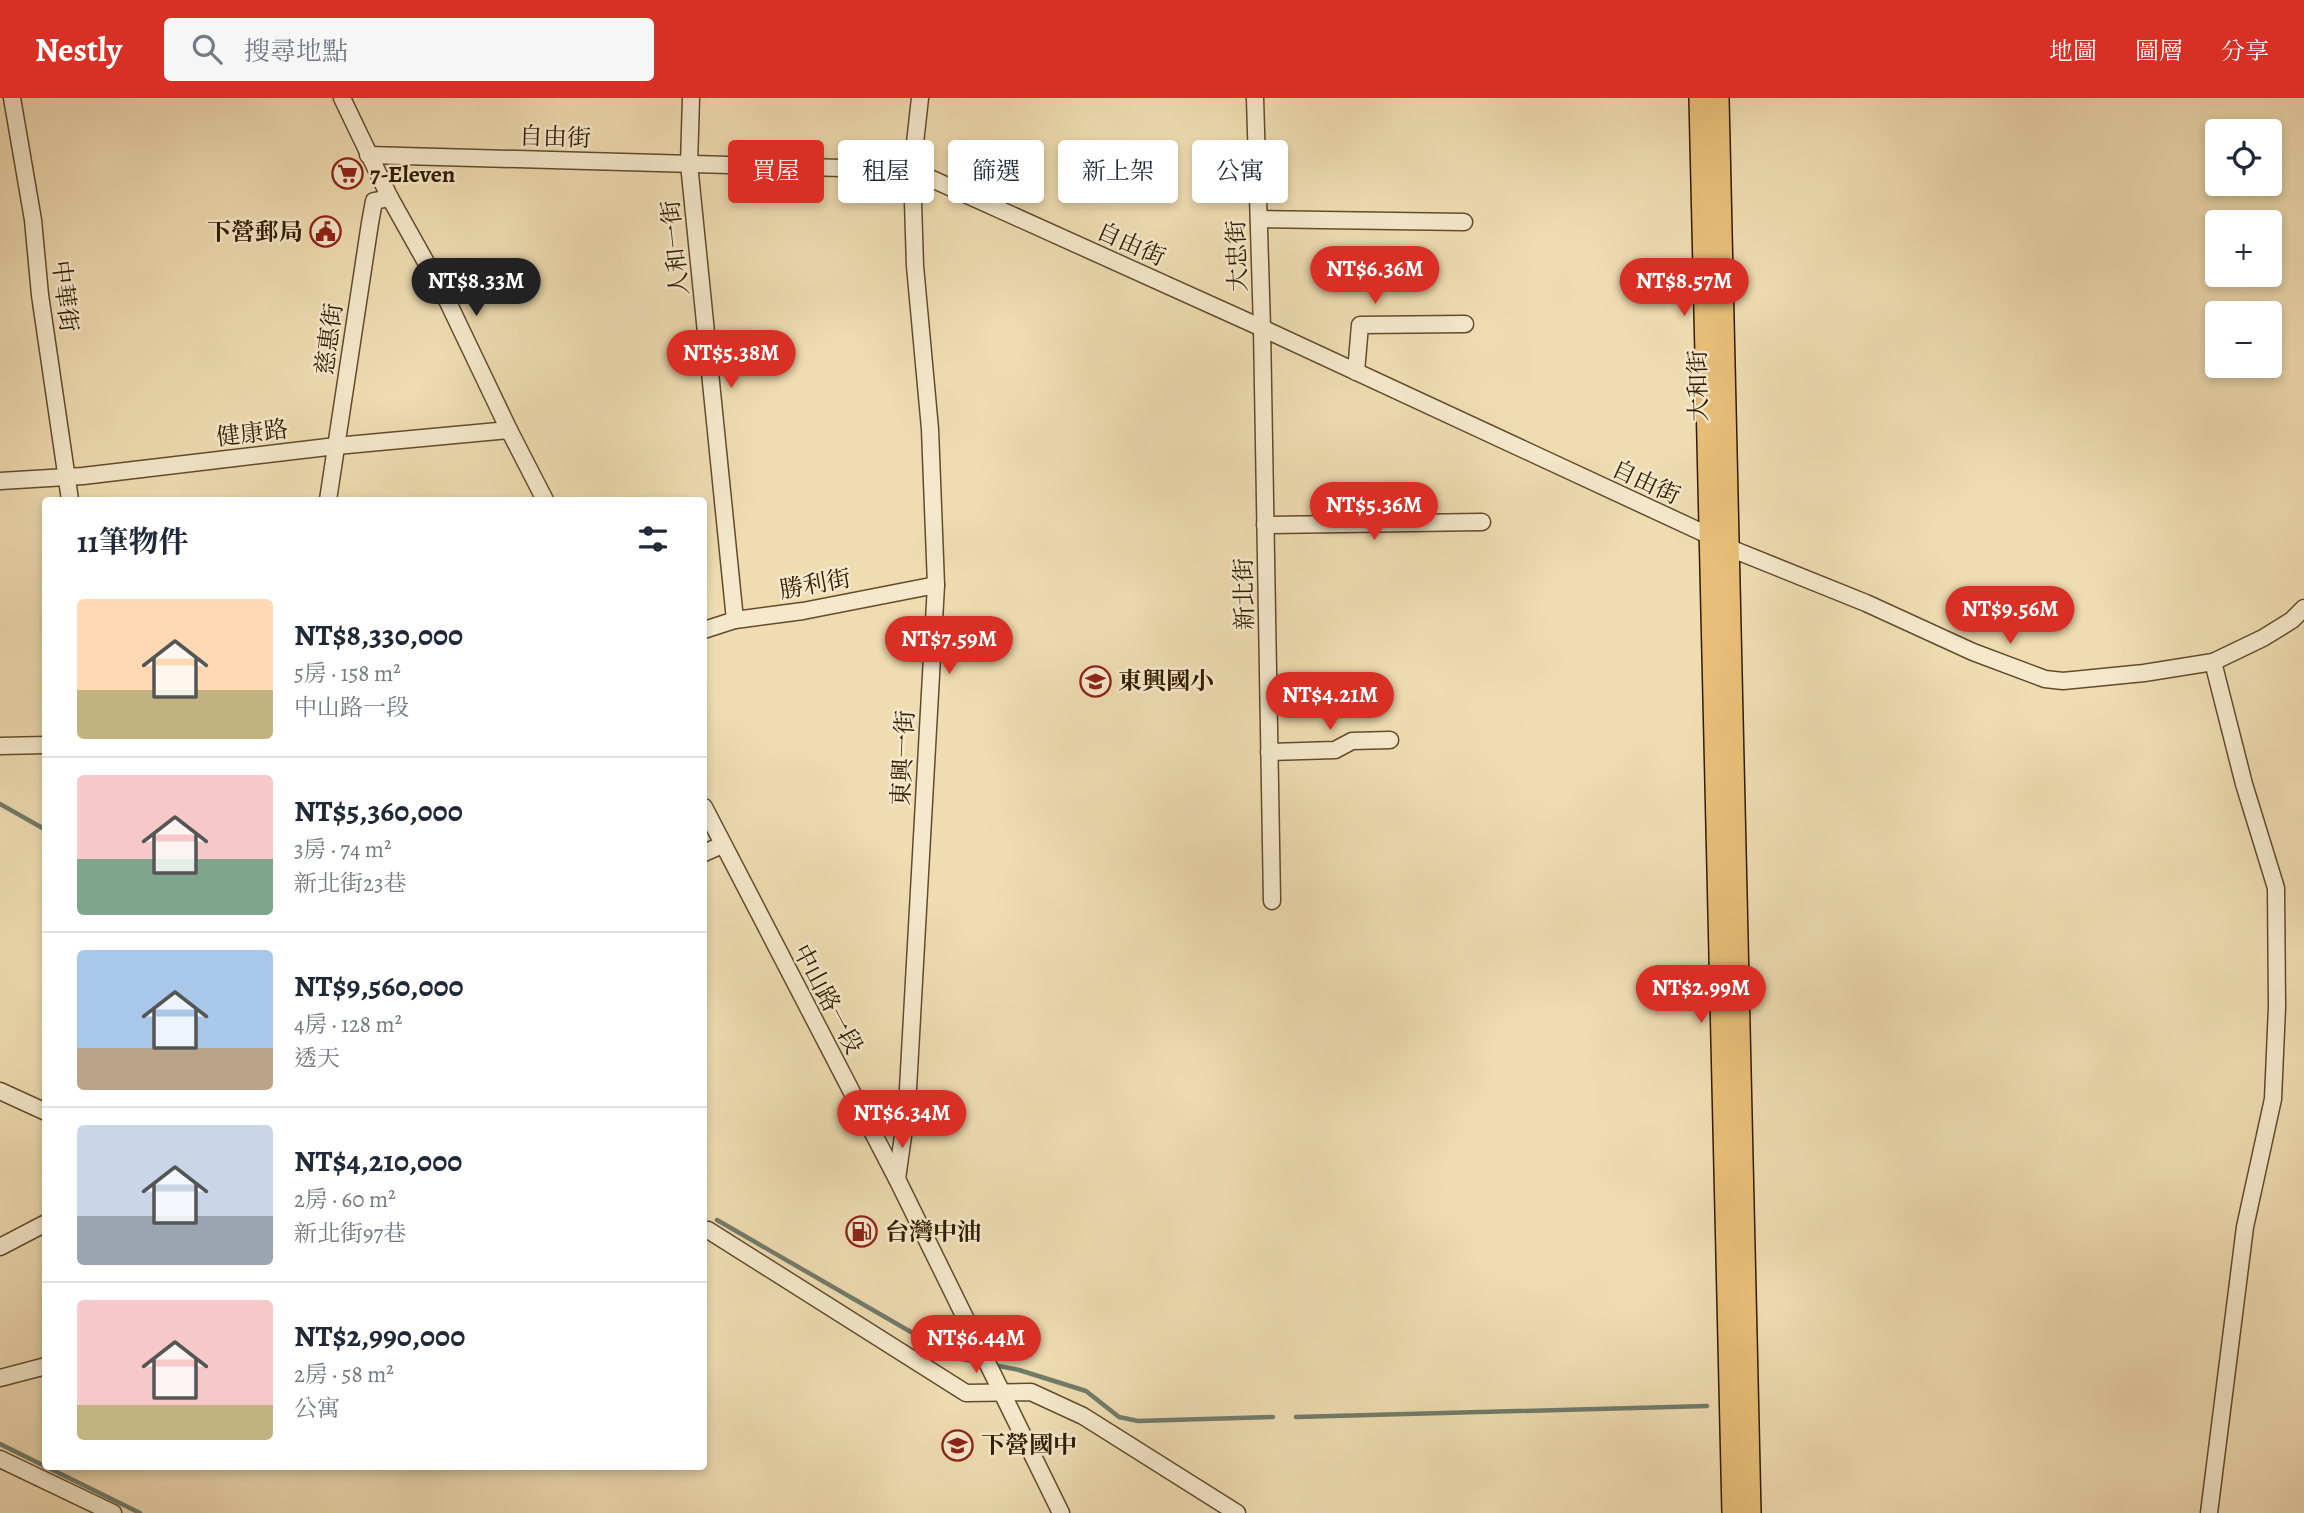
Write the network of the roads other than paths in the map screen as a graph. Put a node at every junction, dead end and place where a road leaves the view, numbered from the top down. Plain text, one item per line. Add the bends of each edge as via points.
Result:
1 (12, 98) edge
2 (342, 98) edge
3 (691, 98) edge
4 (919, 98) edge
5 (1255, 98) edge
6 (1700, 98) edge
7 (1718, 98) edge
8 (915, 140) edge
9 (368, 155) junction
10 (689, 164) junction
11 (838, 168) edge
12 (934, 180) edge
13 (390, 198) junction
14 (913, 203) edge
15 (1259, 219) junction
16 (1464, 222) dead end
17 (1465, 324) dead end
18 (1262, 328) junction
19 (1356, 372) junction
20 (509, 430) junction
21 (336, 446) junction
22 (68, 477) junction
23 (0, 481) edge
24 (70, 497) edge
25 (328, 497) edge
26 (543, 497) edge
27 (1482, 522) dead end
28 (1265, 525) junction
29 (1718, 542) junction
30 (936, 585) junction
31 (2304, 607) edge
32 (735, 620) junction
33 (707, 629) edge
34 (2213, 662) junction
35 (1390, 740) dead end
36 (42, 745) edge
37 (0, 746) edge
38 (1269, 752) junction
39 (707, 813) edge
40 (722, 845) junction
41 (707, 852) edge
42 (1272, 901) dead end
43 (0, 1091) edge
44 (42, 1110) edge
45 (897, 1179) junction
46 (42, 1225) edge
47 (708, 1230) dead end
48 (0, 1247) edge
49 (42, 1367) edge
50 (0, 1378) edge
51 (1001, 1394) junction
52 (0, 1459) edge
53 (113, 1513) edge
54 (1061, 1513) edge
55 (1237, 1513) edge
56 (1733, 1513) edge
57 (1750, 1513) edge
58 (2209, 1513) edge

1 - 22 street, 中華街
2 - 9 street
3 - 10 street, 人和一街
4 - 8 street, 東興一街
5 - 15 street, 大忠街
6 - 29 main road, 大和街
7 - 29 main road, 大和街
9 - 10 street, 自由街
9 - 13 street
10 - 11 street, 自由街
10 - 32 street, 人和一街
12 - 18 street, 自由街
13 - 20 street via 446,298
13 - 21 street, 慈惠街 via 374,201
14 - 30 street, 東興一街
15 - 16 street
15 - 18 street, 大忠街
17 - 19 street via 1360,325
18 - 19 street, 自由街
18 - 28 street, 新北街
19 - 29 street, 自由街
20 - 21 street, 健康路
20 - 26 street
21 - 22 street, 健康路
21 - 25 street, 慈惠街
22 - 23 street, 健康路
22 - 24 street, 中華街
27 - 28 street
28 - 38 street, 新北街
29 - 34 street, 自由街 via 2045,679 2144,673
29 - 56 main road
29 - 57 main road
30 - 32 street, 勝利街
30 - 45 street, 東興一街 via 907,1107
31 - 34 street, 自由街 via 2263,638
32 - 33 street, 勝利街
34 - 58 street via 2276,888 2277,1007 2273,1099 2245,1227
35 - 38 street via 1352,741 1335,750
36 - 37 street
38 - 42 street, 新北街
39 - 40 street, 中山路一段
40 - 41 street
40 - 45 street, 中山路一段
43 - 44 street
45 - 51 street, 中山路一段
46 - 48 street
47 - 51 street via 966,1393
49 - 50 street
51 - 54 street, 中山路一段
51 - 55 street via 1031,1392 1083,1416
52 - 53 street

